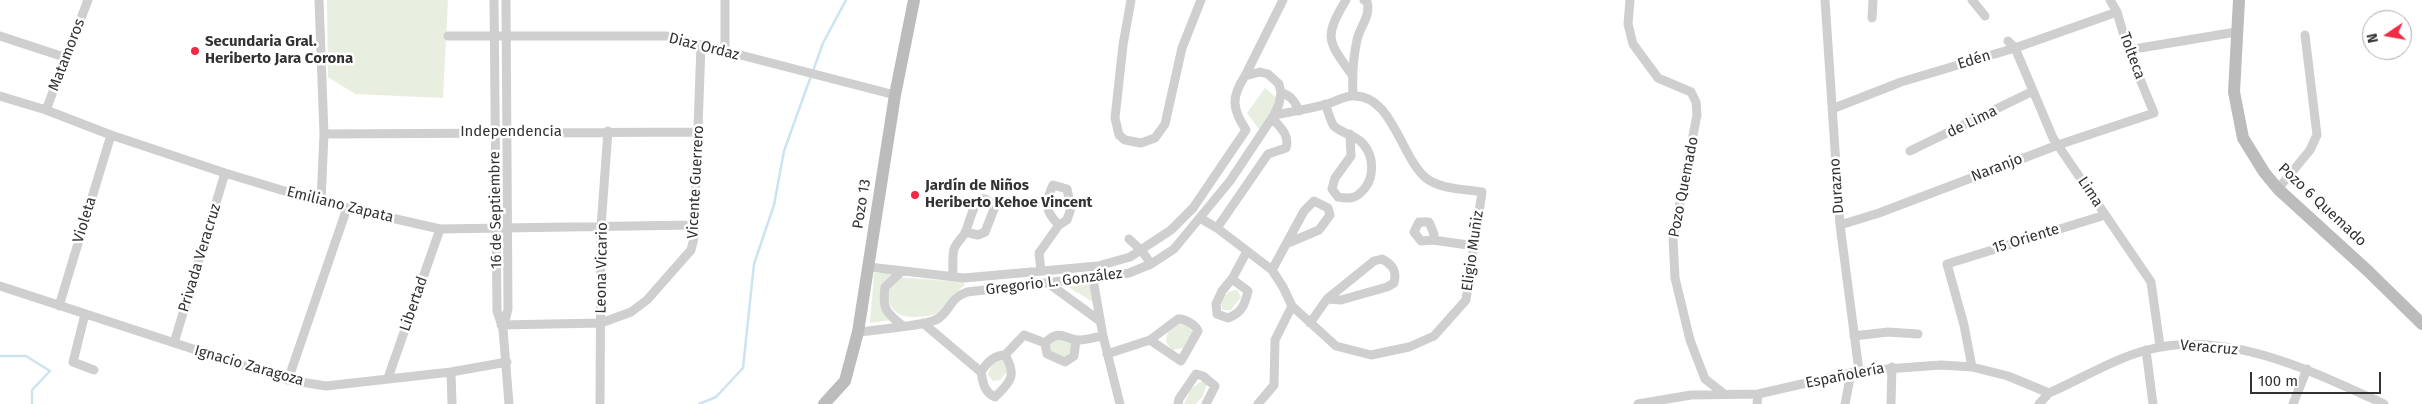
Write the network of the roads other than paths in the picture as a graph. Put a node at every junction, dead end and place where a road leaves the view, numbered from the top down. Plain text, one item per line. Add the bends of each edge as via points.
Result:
1 (88, 0) edge
2 (319, 0) edge
3 (494, 0) edge
4 (506, 0) edge
5 (725, 0) edge
6 (914, 0) edge
7 (1131, 0) edge
8 (1201, 0) edge
9 (1283, 0) edge
10 (1346, 0) edge
11 (1364, 0) edge
12 (1630, 0) edge
13 (1825, 0) edge
14 (1873, 0) edge
15 (1972, 0) edge
16 (2110, 0) edge
17 (2239, 0) edge
18 (2117, 12) junction
19 (1985, 16) dead end
20 (1872, 18) dead end
21 (2236, 32) junction
22 (2305, 35) dead end
23 (0, 36) edge
24 (448, 36) dead end
25 (494, 36) junction
26 (506, 36) junction
27 (2008, 41) dead end
28 (702, 45) junction
29 (2015, 48) junction
30 (2128, 50) junction
31 (725, 52) junction
32 (67, 58) junction
33 (1352, 75) junction
34 (1245, 76) junction
35 (2033, 91) junction
36 (1281, 93) junction
37 (895, 95) junction
38 (0, 96) edge
39 (1353, 96) junction
40 (1325, 104) junction
41 (1832, 109) junction
42 (46, 110) junction
43 (1299, 111) junction
44 (2154, 113) joint
45 (1273, 117) junction
46 (1246, 130) junction
47 (495, 132) junction
48 (506, 132) junction
49 (608, 132) junction
50 (699, 132) junction
51 (324, 134) junction
52 (1350, 134) junction
53 (111, 135) junction
54 (1258, 136) junction
55 (2058, 145) junction
56 (1910, 151) dead end
57 (225, 173) junction
58 (2278, 189) junction
59 (321, 202) junction
60 (347, 208) junction
61 (2106, 215) junction
62 (1200, 218) junction
63 (695, 225) junction
64 (1059, 225) dead end
65 (1840, 225) junction
66 (601, 227) junction
67 (507, 228) junction
68 (1217, 228) junction
69 (440, 229) junction
70 (495, 229) junction
71 (965, 232) dead end
72 (1129, 239) dead end
73 (1433, 240) dead end
74 (1288, 243) junction
75 (1475, 246) junction
76 (1142, 251) junction
77 (1247, 251) junction
78 (1151, 264) junction
79 (868, 267) junction
80 (1272, 270) junction
81 (1041, 271) junction
82 (901, 272) junction
83 (953, 276) junction
84 (964, 278) junction
85 (1093, 279) junction
86 (1232, 279) dead end
87 (1048, 283) junction
88 (0, 286) edge
89 (967, 292) junction
90 (1327, 299) junction
91 (59, 306) junction
92 (1292, 306) junction
93 (85, 314) junction
94 (1100, 320) junction
95 (601, 323) junction
96 (923, 323) junction
97 (1310, 323) junction
98 (2422, 324) edge
99 (503, 326) junction
100 (903, 326) junction
101 (858, 332) junction
102 (1918, 334) dead end
103 (1103, 336) junction
104 (1854, 336) junction
105 (1076, 340) junction
106 (1150, 340) junction
107 (174, 343) junction
108 (1045, 343) junction
109 (2160, 346) junction
110 (2146, 350) junction
111 (1107, 354) junction
112 (1005, 355) junction
113 (507, 362) junction
114 (1972, 366) junction
115 (1892, 367) junction
116 (2307, 369) junction
117 (94, 370) dead end
118 (451, 372) junction
119 (981, 372) junction
120 (1855, 372) junction
121 (388, 378) junction
122 (288, 380) junction
123 (1723, 393) junction
124 (2049, 393) junction
125 (1758, 394) junction
126 (452, 404) edge
127 (509, 404) edge
128 (600, 404) edge
129 (824, 404) edge
130 (1120, 404) edge
131 (1178, 404) edge
132 (1206, 404) edge
133 (1258, 404) edge
134 (1638, 404) edge
135 (1757, 404) edge
136 (1845, 404) edge
137 (1891, 404) edge
138 (2039, 404) edge
139 (2153, 404) edge
140 (2293, 404) edge
141 (2384, 404) edge

1 - 32 street, Matamoros
2 - 51 street
3 - 25 street, 16 de Septiembre
4 - 26 street, 16 de Septiembre
5 - 31 street
6 - 37 main road, Pozo 13
7 - 8 street via 1115,118 1119,135 1125,140 1141,143 1155,138 1165,124 1182,48
9 - 34 street
10 - 33 street via 1334,20 1332,46
11 - 33 street via 1369,10 1358,37
12 - 123 street, Pozo Quemado via 1628,24 1632,44 1658,78 1691,92 1696,102 1697,115 1673,238 1675,278 1690,340 1706,378
13 - 41 street, Durazno
14 - 20 street
15 - 19 street
16 - 18 street, Tolteca
17 - 21 main road, Pozo 6 Quemado
18 - 29 street, Edén
18 - 30 street, Tolteca
21 - 30 street
21 - 58 main road, Pozo 6 Quemado via 2234,92 2243,138
22 - 58 street via 2317,134 2310,150
23 - 32 street
24 - 25 street, Diaz Ordaz
25 - 26 street, Diaz Ordaz
25 - 47 street, 16 de Septiembre
26 - 28 street, Diaz Ordaz via 667,36
26 - 48 street, 16 de Septiembre
27 - 29 street, Lima
28 - 31 street, Diaz Ordaz
28 - 50 street, Vicente Guerrero
29 - 35 street, Lima
29 - 41 street, Edén via 1901,82
30 - 44 street, Tolteca
31 - 37 street, Diaz Ordaz
32 - 42 street, Matamoros
33 - 39 street
34 - 36 street via 1260,72 1268,74 1279,84
34 - 46 street via 1235,93 1234,102 1238,118
35 - 55 street, Lima
35 - 56 street, de Lima
36 - 43 street via 1294,100
36 - 45 street, Gregorio L. González
37 - 79 main road, Pozo 13
38 - 42 street, Emiliano Zapata
39 - 40 street
39 - 75 street, Eligio Muñiz via 1372,100 1381,108 1418,170 1428,180 1482,192
40 - 43 street
40 - 52 street via 1334,126
41 - 65 street, Durazno
42 - 53 street, Emiliano Zapata
43 - 45 street
44 - 55 street, Naranjo
45 - 54 street, Gregorio L. González
45 - 68 street via 1284,130 1288,142 1286,148 1268,154
46 - 54 street
46 - 76 street, Gregorio L. González via 1193,208 1171,230
47 - 48 street, Independencia
47 - 51 street, Independencia
47 - 70 street, 16 de Septiembre
48 - 49 street, Independencia
48 - 67 street, 16 de Septiembre
49 - 50 street, Independencia
49 - 66 street, Leona Vicario
50 - 63 street, Vicente Guerrero
51 - 59 street
52 - 52 street via 1351,156 1335,178 1332,189 1338,196 1352,199 1359,196 1371,180 1372,169 1365,145
53 - 57 street, Emiliano Zapata
53 - 91 street, Violeta
54 - 62 street, Gregorio L. González via 1230,181
55 - 61 street, Lima
55 - 65 street, Naranjo
57 - 59 street, Emiliano Zapata
57 - 107 street, Privada Veracruz
58 - 98 main road, Pozo 6 Quemado
59 - 60 street, Emiliano Zapata
60 - 69 street, Emiliano Zapata
60 - 122 street
61 - 109 street, Lima via 2151,282
61 - 114 street, 15 Oriente via 1947,264
62 - 68 street, Eligio Muñiz
62 - 78 street, Gregorio L. González via 1174,249
63 - 66 street, Emiliano Zapata
63 - 95 street, Vicente Guerrero via 691,250 647,300 631,312
64 - 81 street via 1039,253
65 - 104 street, Durazno
66 - 67 street, Emiliano Zapata
66 - 95 street, Leona Vicario
67 - 70 street, Emiliano Zapata
67 - 99 street, 16 de Septiembre via 508,309
68 - 77 street, Eligio Muñiz
69 - 70 street, Emiliano Zapata
69 - 121 street, Libertad
70 - 99 street, 16 de Septiembre via 497,311
71 - 83 street via 954,248
72 - 76 street
73 - 75 street
74 - 74 street via 1319,230 1330,215 1328,208 1314,201 1304,211
74 - 80 street
75 - 97 street, Eligio Muñiz via 1466,300 1434,336 1409,347 1371,355 1336,346
76 - 78 street
76 - 81 street, Gregorio L. González via 1112,263
77 - 80 street, Eligio Muñiz
77 - 86 street
78 - 85 street, Gregorio L. González via 1128,273
79 - 82 street, Gregorio L. González
79 - 101 main road, Pozo 13
80 - 92 street, Eligio Muñiz
81 - 84 street, Gregorio L. González
82 - 83 street, Gregorio L. González
82 - 100 street via 884,287 883,301 888,315
83 - 84 street, Gregorio L. González
84 - 89 street, Gregorio L. González
85 - 87 street, Gregorio L. González
85 - 94 street
87 - 89 street, Gregorio L. González
87 - 94 street
88 - 91 street, Ignacio Zaragoza
89 - 96 street, Gregorio L. González via 957,295 939,319
90 - 90 street via 1341,300 1387,287 1394,283 1396,276 1391,264 1382,259 1374,261
90 - 97 street
91 - 93 street, Ignacio Zaragoza
92 - 97 street, Eligio Muñiz
92 - 133 street via 1275,340 1274,385
93 - 107 street, Ignacio Zaragoza
93 - 117 street via 73,362
94 - 103 street
95 - 99 street, Vicente Guerrero
95 - 128 street, Leona Vicario
96 - 100 street, Gregorio L. González
96 - 119 street
99 - 113 street, 16 de Septiembre
100 - 101 street, Gregorio L. González
101 - 129 main road, Pozo 13 via 845,381
102 - 104 street via 1888,332
103 - 105 street
103 - 111 street
104 - 120 street, Durazno
105 - 108 street via 1064,335 1051,337
105 - 108 street via 1074,356 1065,362 1047,354
106 - 106 street via 1180,361 1198,331 1182,318
106 - 111 street
107 - 122 street, Ignacio Zaragoza
108 - 112 street via 1024,335
109 - 110 street, Veracruz
109 - 116 street, Veracruz via 2194,344 2235,348
110 - 124 street, Veracruz
110 - 139 street
111 - 130 street
112 - 119 street via 987,362
112 - 119 street via 1012,367 1012,376 995,397 988,394
113 - 118 street, Ignacio Zaragoza
113 - 127 street, 16 de Septiembre
114 - 115 street, Españolería
114 - 124 street, Españolería
115 - 120 street, Españolería
115 - 137 street
116 - 140 street
116 - 141 street, Veracruz
118 - 121 street, Ignacio Zaragoza
118 - 126 street
120 - 125 street, Españolería
120 - 136 street, Durazno
121 - 122 street, Ignacio Zaragoza via 326,386
123 - 125 street, Españolería via 1733,396
123 - 134 street, Españolería
124 - 138 street, Veracruz
125 - 135 street
131 - 132 street via 1196,374 1216,386

